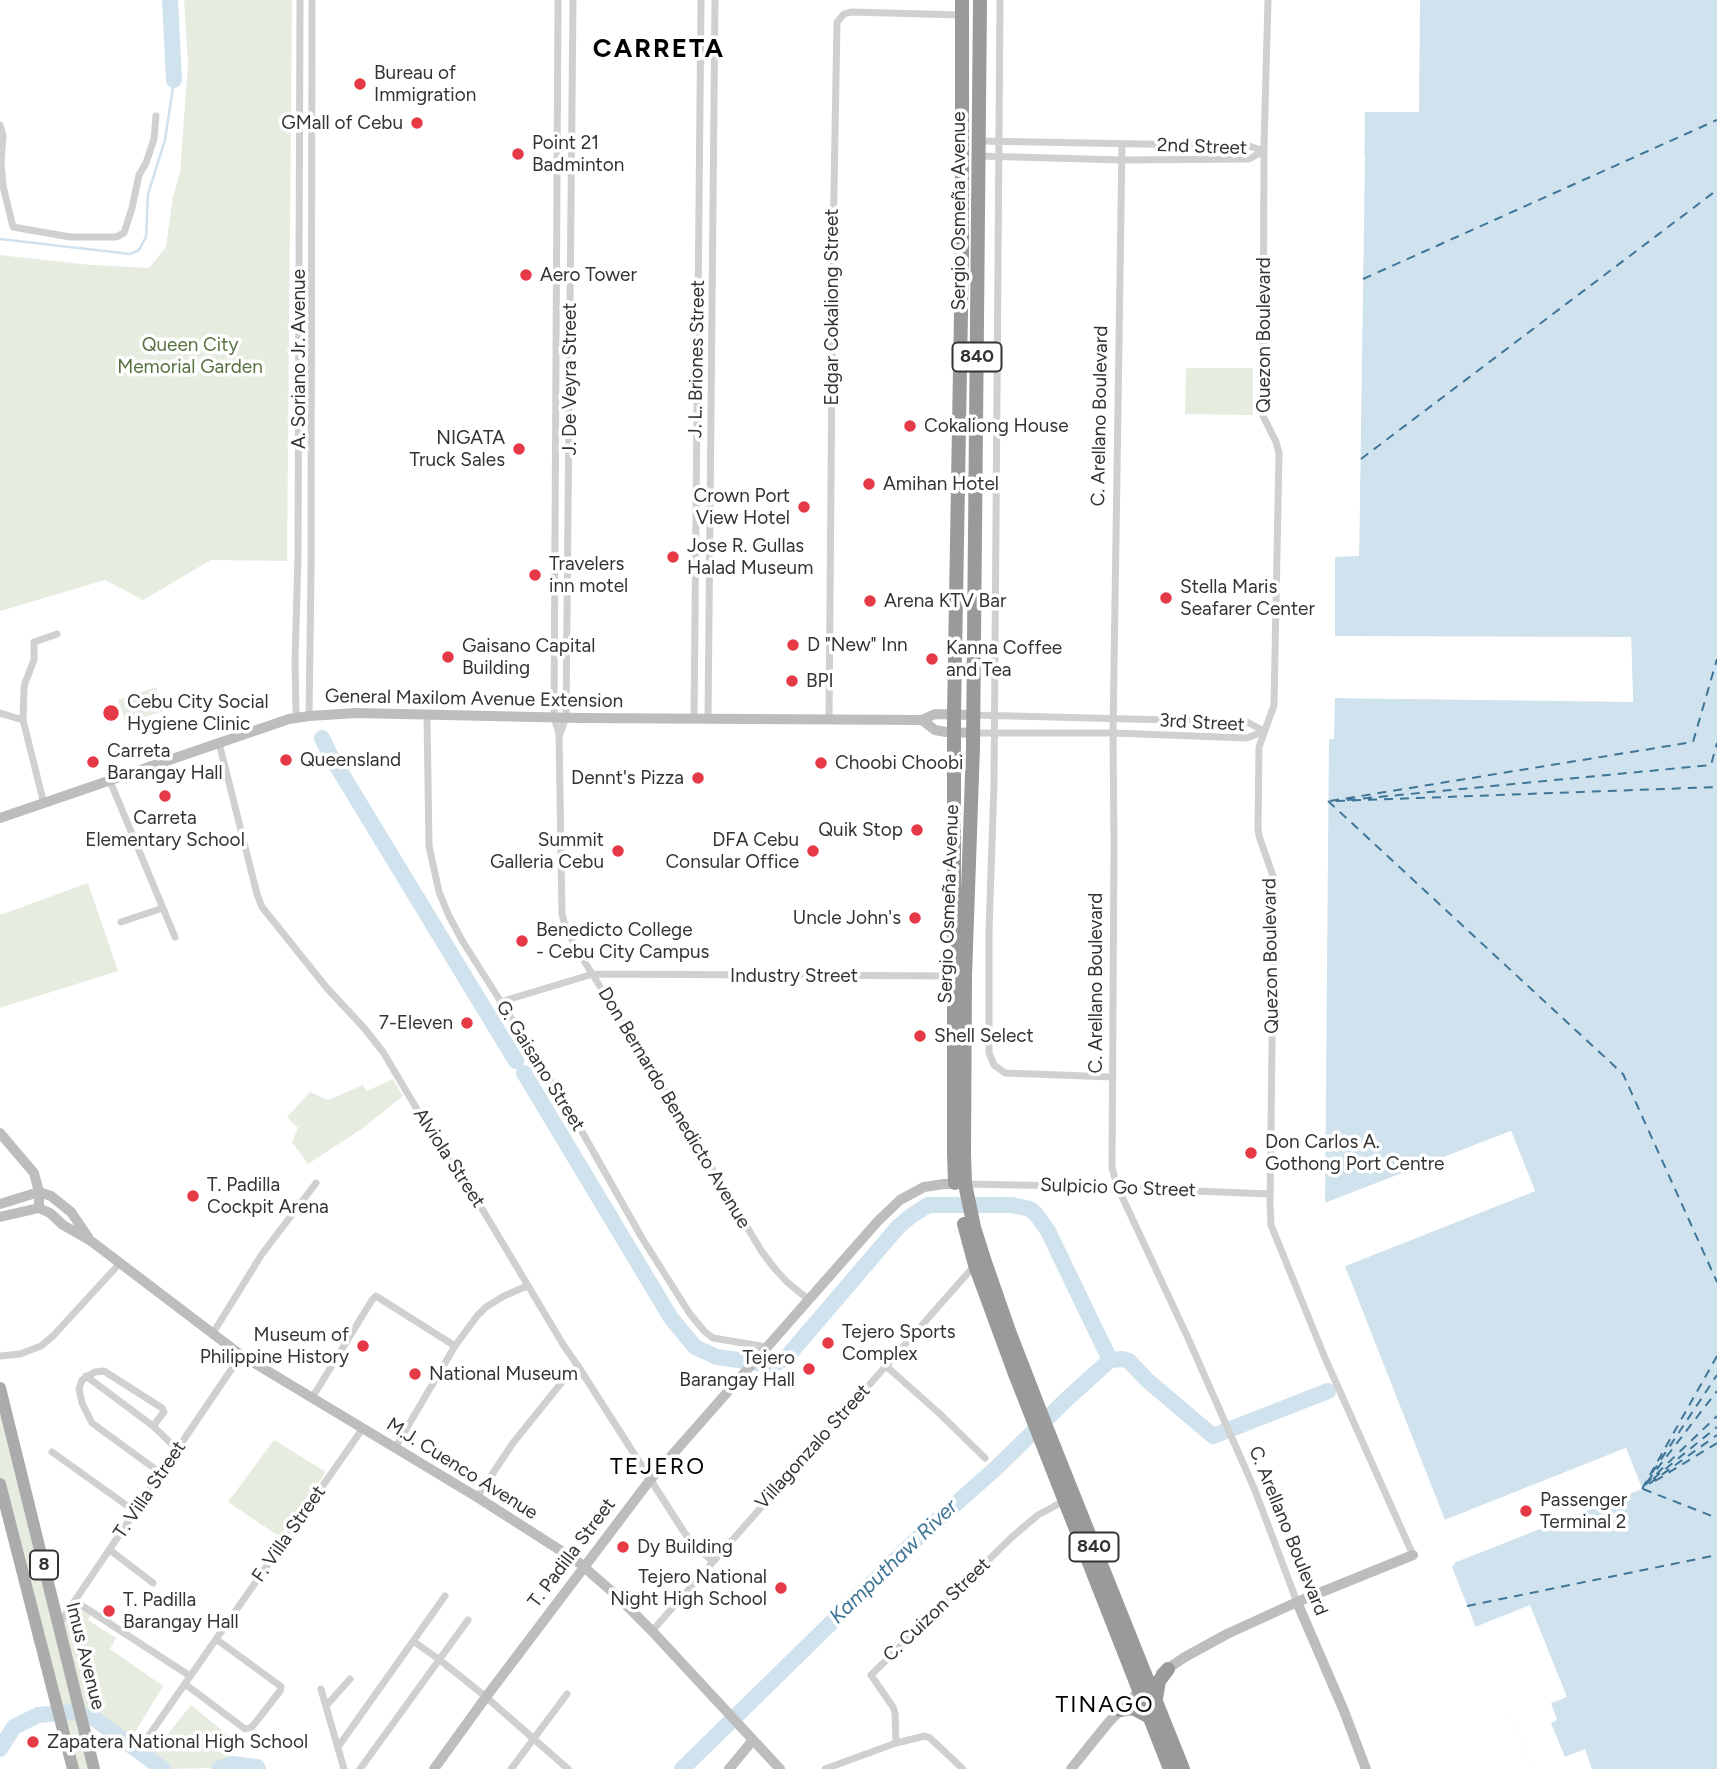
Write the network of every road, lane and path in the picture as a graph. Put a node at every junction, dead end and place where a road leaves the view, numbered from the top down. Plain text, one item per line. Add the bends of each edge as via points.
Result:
1 (300, 0) edge
2 (312, 0) edge
3 (558, 0) edge
4 (573, 0) edge
5 (701, 0) edge
6 (715, 0) edge
7 (962, 0) edge
8 (981, 0) edge
9 (1000, 0) edge
10 (1268, 0) edge
11 (961, 15) junction
12 (700, 71) junction
13 (715, 71) junction
14 (156, 116) dead end
15 (0, 125) edge
16 (998, 141) junction
17 (1122, 145) junction
18 (979, 149) junction
19 (1264, 151) junction
20 (998, 156) junction
21 (1122, 160) junction
22 (696, 393) junction
23 (711, 393) junction
24 (557, 480) junction
25 (569, 481) junction
26 (695, 519) junction
27 (709, 519) junction
28 (57, 634) dead end
29 (0, 713) edge
30 (954, 714) junction
31 (427, 715) junction
32 (972, 715) junction
33 (303, 716) junction
34 (994, 716) junction
35 (554, 717) junction
36 (566, 717) junction
37 (694, 718) junction
38 (708, 718) junction
39 (829, 719) junction
40 (1114, 719) junction
41 (23, 720) junction
42 (922, 720) junction
43 (1264, 731) junction
44 (954, 732) junction
45 (973, 733) junction
46 (994, 733) junction
47 (1113, 733) junction
48 (559, 734) junction
49 (219, 743) junction
50 (110, 781) junction
51 (44, 804) junction
52 (0, 818) edge
53 (163, 908) junction
54 (121, 922) dead end
55 (175, 937) dead end
56 (593, 974) junction
57 (959, 976) junction
58 (500, 1002) junction
59 (1113, 1077) junction
60 (0, 1133) edge
61 (316, 1183) dead end
62 (1118, 1188) junction
63 (38, 1192) junction
64 (1270, 1194) junction
65 (963, 1197) junction
66 (0, 1203) edge
67 (38, 1208) junction
68 (0, 1217) edge
69 (91, 1241) junction
70 (120, 1263) junction
71 (975, 1265) junction
72 (527, 1286) junction
73 (809, 1300) junction
74 (213, 1333) junction
75 (455, 1346) junction
76 (764, 1351) junction
77 (241, 1355) junction
78 (0, 1356) edge
79 (579, 1366) junction
80 (886, 1366) junction
81 (86, 1377) junction
82 (0, 1388) edge
83 (312, 1398) junction
84 (1034, 1411) junction
85 (153, 1426) junction
86 (363, 1428) junction
87 (1043, 1433) junction
88 (395, 1448) junction
89 (177, 1449) junction
90 (52, 1451) dead end
91 (985, 1458) dead end
92 (162, 1474) junction
93 (650, 1480) junction
94 (0, 1484) edge
95 (477, 1497) junction
96 (1064, 1501) junction
97 (136, 1512) junction
98 (110, 1550) junction
99 (1413, 1555) joint
100 (712, 1561) junction
101 (584, 1567) junction
102 (153, 1583) dead end
103 (445, 1596) dead end
104 (75, 1601) junction
105 (1297, 1602) junction
106 (468, 1620) dead end
107 (58, 1622) junction
108 (37, 1627) junction
109 (652, 1630) junction
110 (216, 1639) junction
111 (413, 1641) junction
112 (440, 1660) junction
113 (1141, 1665) junction
114 (1164, 1671) junction
115 (190, 1676) junction
116 (350, 1679) dead end
117 (185, 1684) junction
118 (1143, 1687) junction
119 (321, 1689) dead end
120 (567, 1693) dead end
121 (486, 1697) junction
122 (1157, 1703) junction
123 (326, 1706) junction
124 (1120, 1710) junction
125 (1148, 1716) junction
126 (534, 1739) junction
127 (753, 1740) junction
128 (896, 1743) junction
129 (143, 1744) dead end
130 (338, 1747) junction
131 (73, 1769) edge
132 (94, 1769) edge
133 (344, 1769) edge
134 (360, 1769) edge
135 (434, 1769) edge
136 (511, 1769) edge
137 (568, 1769) edge
138 (729, 1769) edge
139 (780, 1769) edge
140 (825, 1769) edge
141 (963, 1769) edge
142 (1071, 1769) edge
143 (1170, 1769) edge
144 (1183, 1769) edge
145 (1366, 1769) edge

1 - 33 street, A. Soriano Jr. Avenue via 295,660 296,712
2 - 33 street, A. Soriano Jr. Avenue via 311,574
3 - 24 street, J. De Veyra Street
4 - 25 street, J. De Veyra Street
5 - 12 street, J. L. Briones Street
6 - 13 street, J. L. Briones Street
7 - 11 highway, Sergio Osmeña Avenue / 840
8 - 18 highway, Sergio Osmeña Avenue / 840
9 - 16 street
10 - 19 street, Quezon Boulevard
11 - 30 highway, Sergio Osmeña Avenue / 840
11 - 39 street, Edgar Cokaliong Street via 851,12 837,22
12 - 13 street
12 - 22 street, J. L. Briones Street
13 - 23 street, J. L. Briones Street
14 - 15 street via 154,139 124,233 116,237 70,237 13,227 3,186
16 - 17 street, 2nd Street
16 - 18 street, 2nd Street
16 - 20 street
17 - 19 street, 2nd Street via 1249,146
17 - 21 street, C. Arellano Boulevard
18 - 20 street, 2nd Street
18 - 32 highway, Sergio Osmeña Avenue / 840
19 - 21 street, 2nd Street via 1249,159
19 - 43 street, Quezon Boulevard via 1263,416 1279,453 1274,705
20 - 21 street, 2nd Street
20 - 34 street
21 - 40 street, C. Arellano Boulevard
22 - 23 street
22 - 26 street, J. L. Briones Street
23 - 27 street, J. L. Briones Street
24 - 25 street
24 - 35 street, J. De Veyra Street
25 - 36 street, J. De Veyra Street
26 - 27 street
26 - 37 street, J. L. Briones Street
27 - 38 street, J. L. Briones Street
28 - 41 street via 34,642
29 - 41 street
30 - 32 main road, General Maxilom Avenue Extension
30 - 42 main road, General Maxilom Avenue Extension via 935,714
30 - 44 highway, Sergio Osmeña Avenue / 840
31 - 33 main road, General Maxilom Avenue Extension
31 - 35 main road, General Maxilom Avenue Extension
31 - 58 street, G. Gaisano Street via 429,846 439,892
32 - 34 street, 3rd Street
32 - 45 highway, Sergio Osmeña Avenue / 840
33 - 49 main road, General Maxilom Avenue Extension
34 - 40 street, 3rd Street
34 - 46 street
35 - 36 main road, General Maxilom Avenue Extension
35 - 48 street, Don Bernardo Benedicto Avenue
36 - 37 main road, General Maxilom Avenue Extension
36 - 48 street, Don Bernardo Benedicto Avenue
37 - 38 main road, General Maxilom Avenue Extension
38 - 39 main road, General Maxilom Avenue Extension
39 - 42 main road, General Maxilom Avenue Extension
40 - 43 street, 3rd Street via 1247,722
40 - 47 street, C. Arellano Boulevard
41 - 51 street
42 - 44 main road, General Maxilom Avenue Extension via 935,730
43 - 47 street, 3rd Street via 1247,738
43 - 64 street, Quezon Boulevard via 1259,747 1259,836 1274,885
44 - 45 main road, General Maxilom Avenue Extension
44 - 57 highway, Sergio Osmeña Avenue / 840
45 - 46 street, 3rd Street
45 - 57 highway, Sergio Osmeña Avenue / 840
46 - 47 street, 3rd Street
46 - 59 street via 991,1060 1005,1073
47 - 59 street, C. Arellano Boulevard
48 - 56 street, Don Bernardo Benedicto Avenue via 562,914
49 - 50 main road, General Maxilom Avenue Extension
49 - 72 street, Alviola Street via 262,907 383,1052
50 - 51 main road, General Maxilom Avenue Extension
50 - 53 street
51 - 52 main road, General Maxilom Avenue Extension
53 - 54 street
53 - 55 street
56 - 57 street, Industry Street
56 - 58 street, Industry Street
56 - 73 street, Don Bernardo Benedicto Avenue via 762,1252
57 - 65 highway, Sergio Osmeña Avenue / 840
58 - 76 street, G. Gaisano Street via 690,1314 713,1338
59 - 62 street, C. Arellano Boulevard via 1112,1168
60 - 63 main road via 34,1173
61 - 74 street via 262,1254
62 - 64 street, Sulpicio Go Street
62 - 65 street, Sulpicio Go Street
62 - 105 street, C. Arellano Boulevard via 1254,1488
63 - 66 main road
63 - 67 main road
63 - 69 main road, M.J. Cuenco Avenue via 55,1198 71,1212
64 - 99 street, Quezon Boulevard via 1273,1232
65 - 71 highway, Sergio Osmeña Avenue / 840
65 - 73 main road, T. Padilla Street via 924,1187 900,1200
65 - 84 highway, Sergio Osmeña Avenue / 840
67 - 68 main road
67 - 69 main road, M.J. Cuenco Avenue
69 - 70 main road, M.J. Cuenco Avenue
70 - 74 main road, M.J. Cuenco Avenue
70 - 78 street via 41,1346
71 - 80 street, Villagonzalo Street
71 - 84 highway, Sergio Osmeña Avenue / 840
72 - 75 street via 486,1307
72 - 79 street, Alviola Street
73 - 76 main road, T. Padilla Street
74 - 77 main road, M.J. Cuenco Avenue
75 - 83 street via 376,1296
75 - 88 street
76 - 93 main road, T. Padilla Street
77 - 83 main road, M.J. Cuenco Avenue
77 - 89 street, T. Villa Street
79 - 93 street, Alviola Street
79 - 95 street via 521,1434
80 - 91 street
80 - 100 street, Villagonzalo Street
81 - 85 street
81 - 85 street via 104,1371 162,1408 164,1412
81 - 92 street via 79,1389 92,1423
82 - 107 main road, Imus Avenue / 8
83 - 86 main road, M.J. Cuenco Avenue
84 - 87 highway, Sergio Osmeña Avenue / 840
85 - 89 street
86 - 88 main road, M.J. Cuenco Avenue
86 - 110 street, F. Villa Street
87 - 96 highway, Sergio Osmeña Avenue / 840
87 - 113 highway, Sergio Osmeña Avenue / 840
88 - 95 main road, M.J. Cuenco Avenue
89 - 92 street, T. Villa Street
90 - 97 street
92 - 97 street, T. Villa Street
93 - 100 street, Alviola Street via 687,1536
93 - 101 main road, T. Padilla Street
94 - 108 main road, Imus Avenue / 8
95 - 101 main road, M.J. Cuenco Avenue
96 - 118 highway, Sergio Osmeña Avenue / 840
96 - 128 street, C. Cuizon Street via 1012,1537 871,1675 893,1707
97 - 98 street, T. Villa Street
98 - 102 street
98 - 104 street, T. Villa Street
99 - 105 main road
100 - 109 street, Villagonzalo Street
101 - 109 main road, M.J. Cuenco Avenue
101 - 121 main road, T. Padilla Street
103 - 111 street
104 - 107 street, T. Villa Street
104 - 115 street
105 - 114 main road via 1227,1634
105 - 145 main road, C. Arellano Boulevard
106 - 112 street
107 - 108 main road
107 - 132 main road, Imus Avenue / 8
108 - 131 main road, Imus Avenue / 8
109 - 127 main road, M.J. Cuenco Avenue
110 - 115 street, F. Villa Street
110 - 117 street via 279,1685 280,1691 246,1729
111 - 112 street
111 - 130 street
112 - 121 street
112 - 134 street
113 - 114 highway via 1151,1672
113 - 118 highway, Sergio Osmeña Avenue / 840
114 - 118 main road
114 - 122 highway via 1157,1685
115 - 117 street, F. Villa Street
116 - 123 street
117 - 129 street, F. Villa Street
118 - 122 highway, Sergio Osmeña Avenue / 840
118 - 124 main road
118 - 125 highway, Sergio Osmeña Avenue / 840
119 - 123 street
120 - 126 street
121 - 126 street
121 - 135 main road, T. Padilla Street
122 - 144 highway, Sergio Osmeña Avenue / 840
123 - 130 street
124 - 125 highway via 1135,1709
124 - 142 main road
125 - 143 highway, Sergio Osmeña Avenue / 840
126 - 136 street
126 - 137 street
127 - 138 main road
127 - 139 main road, M.J. Cuenco Avenue
128 - 140 street
128 - 141 street via 926,1735
130 - 133 street

